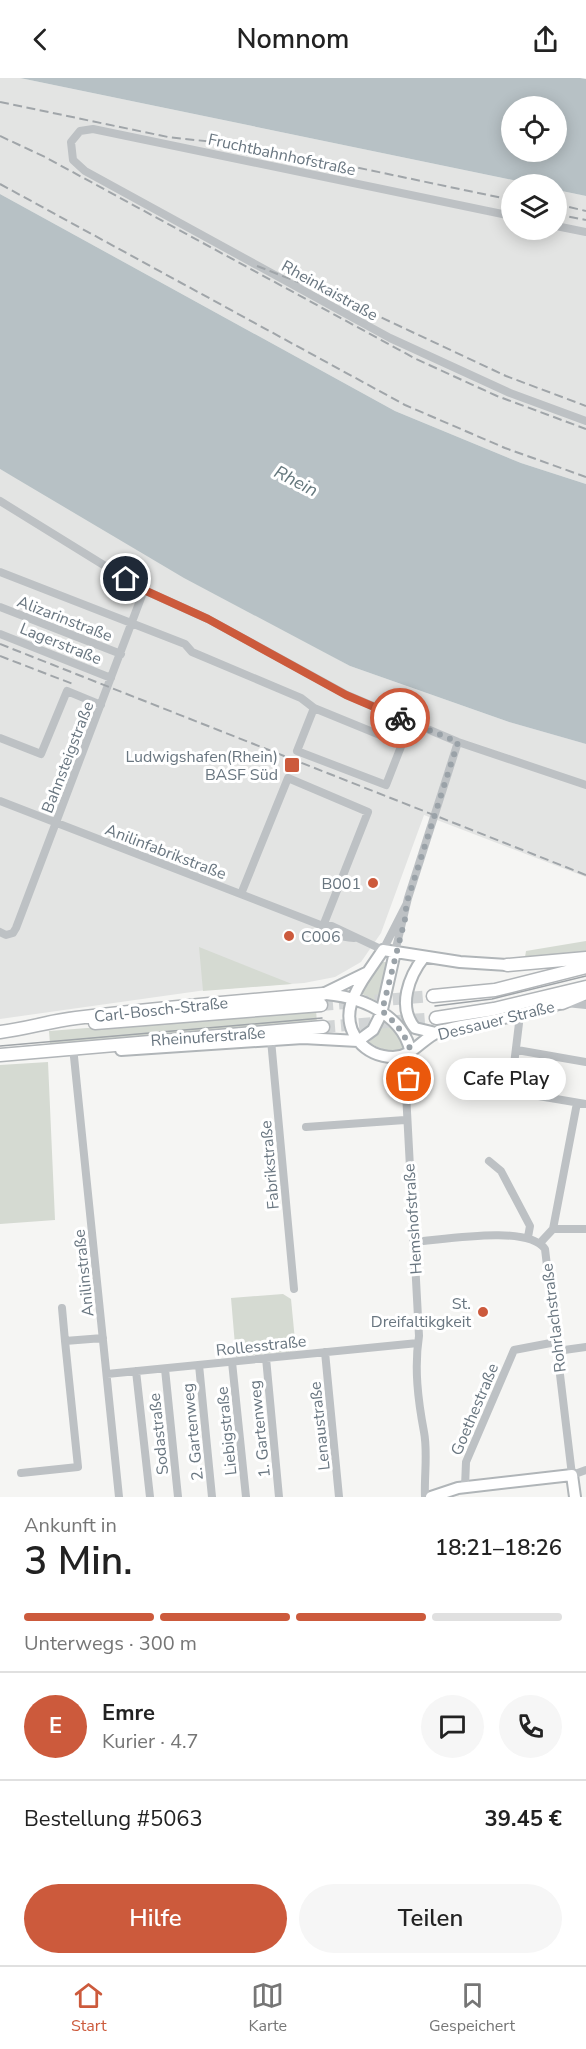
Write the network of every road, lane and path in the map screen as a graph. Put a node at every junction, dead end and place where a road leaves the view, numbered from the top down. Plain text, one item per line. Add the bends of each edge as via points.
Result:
1 (73, 160) joint
2 (501, 214) edge
3 (567, 228) edge
4 (586, 232) edge
5 (586, 421) edge
6 (0, 501) edge
7 (0, 572) edge
8 (144, 590) junction
9 (0, 607) edge
10 (133, 623) junction
11 (0, 634) edge
12 (121, 654) junction
13 (111, 678) junction
14 (101, 705) junction
15 (314, 708) junction
16 (0, 738) edge
17 (458, 742) junction
18 (586, 785) edge
19 (0, 801) edge
20 (57, 824) junction
21 (241, 894) junction
22 (406, 905) junction
23 (323, 926) junction
24 (0, 932) edge
25 (383, 950) junction
26 (395, 952) junction
27 (424, 957) junction
28 (586, 958) edge
29 (507, 965) joint
30 (586, 967) edge
31 (368, 972) junction
32 (586, 987) edge
33 (586, 993) edge
34 (433, 996) tunnel mouth
35 (353, 998) junction
36 (322, 1000) junction
37 (562, 1003) junction
38 (586, 1005) edge
39 (382, 1011) junction
40 (520, 1015) junction
41 (436, 1018) tunnel mouth
42 (323, 1027) tunnel mouth
43 (0, 1032) edge
44 (436, 1033) junction
45 (271, 1040) junction
46 (358, 1041) junction
47 (94, 1045) junction
48 (73, 1047) junction
49 (517, 1050) junction
50 (0, 1055) edge
51 (391, 1057) junction
52 (412, 1057) junction
53 (586, 1062) edge
54 (407, 1077) junction
55 (577, 1103) junction
56 (586, 1104) edge
57 (405, 1120) junction
58 (306, 1127) dead end
59 (489, 1161) dead end
60 (553, 1229) junction
61 (586, 1229) edge
62 (528, 1237) junction
63 (413, 1242) junction
64 (540, 1243) junction
65 (294, 1289) dead end
66 (62, 1308) dead end
67 (103, 1338) junction
68 (65, 1341) junction
69 (418, 1343) junction
70 (557, 1346) junction
71 (586, 1347) edge
72 (325, 1352) junction
73 (266, 1358) junction
74 (232, 1362) junction
75 (199, 1365) junction
76 (165, 1369) junction
77 (136, 1371) junction
78 (106, 1374) junction
79 (586, 1470) edge
80 (21, 1473) dead end
81 (572, 1475) junction
82 (465, 1487) junction
83 (118, 1497) edge
84 (150, 1497) edge
85 (178, 1497) edge
86 (212, 1497) edge
87 (246, 1497) edge
88 (279, 1497) edge
89 (339, 1497) edge
90 (425, 1497) edge
91 (431, 1497) edge
92 (575, 1497) edge

1 - 2 street, Fruchtbahnhofstraße via 70,148 74,135 93,129
1 - 5 street, Rheinkaistraße via 85,171 179,224 390,338 510,393
3 - 4 street
6 - 8 street
7 - 10 street
8 - 10 street, Bahnsteigstraße
8 - 17 street via 208,619 346,695
9 - 12 street, Alizarinstraße
10 - 12 street, Bahnsteigstraße
10 - 15 street via 302,698
11 - 13 street, Lagerstraße
12 - 13 street, Bahnsteigstraße
13 - 14 street, Bahnsteigstraße
14 - 16 street via 67,691 41,754
14 - 20 street, Bahnsteigstraße
15 - 15 street via 402,744 386,785 297,751
17 - 18 street
17 - 22 street
19 - 20 street, Anilinfabrikstraße
20 - 21 street, Anilinfabrikstraße
20 - 24 street, Bahnsteigstraße via 13,933
21 - 23 street, Anilinfabrikstraße
21 - 23 street via 288,778 368,812
22 - 25 street
22 - 26 street
23 - 25 street, Anilinfabrikstraße via 339,928
25 - 26 main road
25 - 31 main road
26 - 27 main road
26 - 39 main road
27 - 29 main road
27 - 44 main road via 411,977 406,1003 408,1017 415,1028
28 - 29 main road
30 - 34 main road via 495,990
31 - 35 main road
31 - 36 main road
32 - 41 main road
33 - 37 main road
35 - 36 main road
35 - 39 main road
35 - 46 main road via 349,1016
36 - 43 main road, Rheinuferstraße
37 - 38 street, Dessauer Straße
37 - 40 main road, Dessauer Straße
39 - 46 main road via 373,1030
39 - 52 main road via 398,1026
40 - 44 main road, Dessauer Straße
40 - 49 street
42 - 47 main road, Rheinuferstraße
44 - 52 main road, Dessauer Straße
45 - 46 main road
45 - 47 main road via 110,1050
45 - 65 street, Fabrikstraße
46 - 51 main road via 366,1050
47 - 48 main road, Carl-Bosch-Straße
48 - 50 main road, Carl-Bosch-Straße
48 - 67 street, Anilinstraße
49 - 53 street
49 - 55 street via 512,1081 515,1092
51 - 52 main road
51 - 54 main road
52 - 54 main road
54 - 57 street, Hemshofstraße
55 - 56 street
55 - 60 street
57 - 58 street
57 - 63 street, Hemshofstraße
59 - 62 street via 501,1171 524,1215 530,1227
60 - 61 street
60 - 64 street
62 - 63 street
62 - 64 street, Rohrlachstraße
63 - 69 street, Hemshofstraße
64 - 70 street, Rohrlachstraße via 545,1249
66 - 68 street
67 - 68 street
67 - 78 street, Anilinstraße
68 - 80 street via 78,1467
69 - 72 street, Rollesstraße
69 - 90 street, Hemshofstraße
70 - 71 street
70 - 81 street, Rohrlachstraße
70 - 82 street, Goethestraße via 513,1350 466,1461
72 - 73 street, Rollesstraße
72 - 89 street, Lenaustraße
73 - 74 street, Rollesstraße
73 - 88 street, 1. Gartenweg
74 - 75 street, Rollesstraße
74 - 87 street, Liebigstraße
75 - 76 street, Rollesstraße
75 - 86 street, 2. Gartenweg
76 - 77 street, Rollesstraße
76 - 85 street, Sodastraße
77 - 78 street, Rollesstraße
77 - 84 street
78 - 83 street, Anilinstraße
79 - 81 street
81 - 82 main road
81 - 92 main road, Rohrlachstraße
82 - 91 main road

